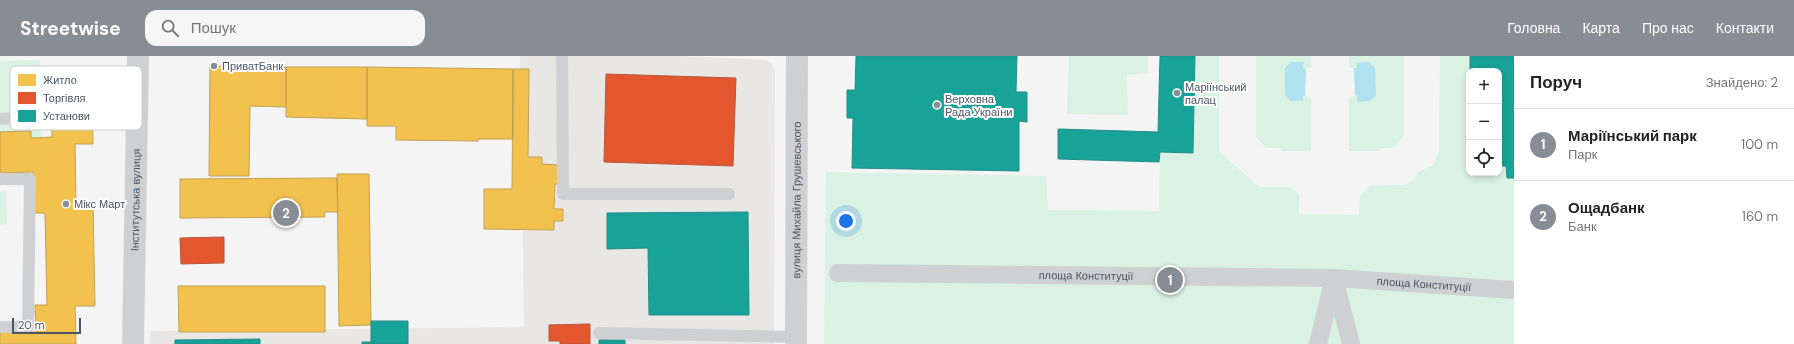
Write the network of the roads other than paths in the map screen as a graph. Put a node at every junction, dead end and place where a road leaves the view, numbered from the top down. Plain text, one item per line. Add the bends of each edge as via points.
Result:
1 (138, 56) edge
2 (562, 56) edge
3 (797, 56) edge
4 (138, 66) edge
5 (0, 119) edge
6 (10, 119) edge
7 (137, 130) edge
8 (0, 179) edge
9 (729, 194) dead end
10 (838, 273) dead end
11 (1334, 278) junction
12 (1514, 290) edge
13 (0, 327) edge
14 (599, 333) dead end
15 (660, 339) edge
16 (796, 341) edge
17 (133, 344) edge
18 (1318, 344) edge
19 (1351, 344) edge

1 - 4 street, Інститутська вулиця
2 - 9 lane via 563,194
3 - 16 main road, вулиця Михайла Грушевського
5 - 6 lane
7 - 17 street, Інститутська вулиця
8 - 13 lane via 30,179 28,327
10 - 11 street, площа Конституції
11 - 12 street, площа Конституції
11 - 18 street
11 - 19 street
14 - 15 lane
15 - 16 lane

